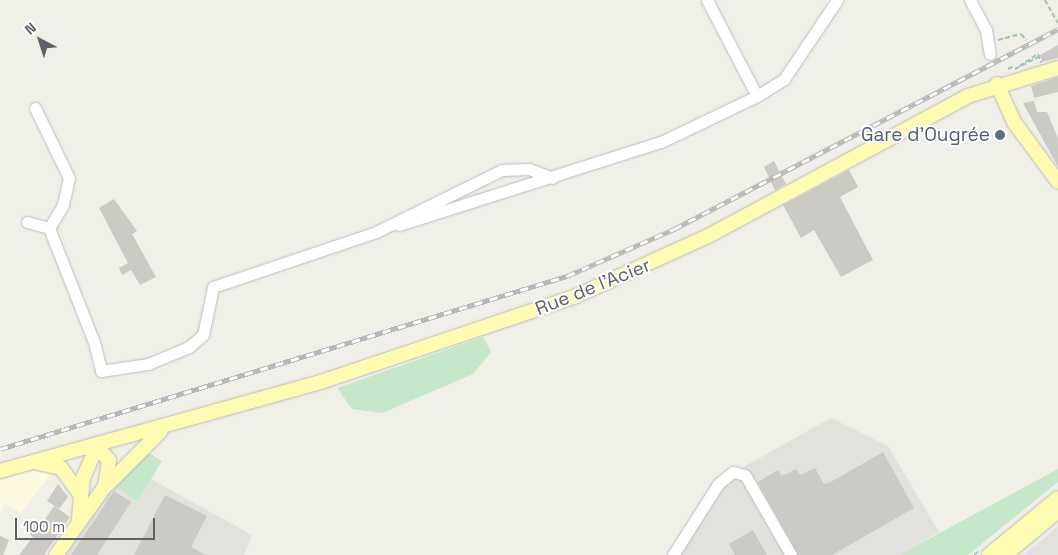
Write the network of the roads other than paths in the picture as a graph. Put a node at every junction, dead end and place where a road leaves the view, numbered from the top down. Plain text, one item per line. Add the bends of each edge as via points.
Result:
1 (707, 0) edge
2 (970, 0) edge
3 (834, 2) edge
4 (988, 49) road end
5 (1058, 68) edge
6 (997, 84) junction
7 (756, 96) junction
8 (35, 108) dead end
9 (552, 178) junction
10 (1058, 182) edge
11 (27, 222) dead end
12 (48, 228) junction
13 (376, 232) junction
14 (163, 429) junction
15 (97, 447) junction
16 (30, 462) junction
17 (0, 471) edge
18 (105, 486) junction
19 (80, 494) junction
20 (1058, 498) edge
21 (1058, 511) edge
22 (79, 518) junction
23 (56, 555) edge
24 (673, 555) edge
25 (791, 555) edge
26 (989, 555) edge
27 (1005, 555) edge

1 - 7 street
2 - 4 street via 986,30
3 - 7 street via 784,79
5 - 6 main road, Rue de l'Acier
6 - 10 main road via 1014,122
6 - 14 main road, Rue de l'Acier via 710,235 574,297 405,355
7 - 9 street via 661,142
8 - 12 street via 69,178 62,205
9 - 13 street
9 - 13 street via 529,169 502,170
11 - 12 street
12 - 13 street via 94,342 101,371 172,357 196,341 203,335 213,287
14 - 15 main road, Rue de l'Acier
14 - 18 main road
15 - 16 main road, Rue de l'Acier
15 - 18 main road via 109,460
15 - 19 main road
16 - 17 main road, Rue de l'Acier
16 - 19 main road via 61,468
18 - 22 main road
19 - 22 main road
20 - 26 main road
21 - 27 main road
22 - 23 main road
24 - 25 street via 718,484 733,472 745,476

